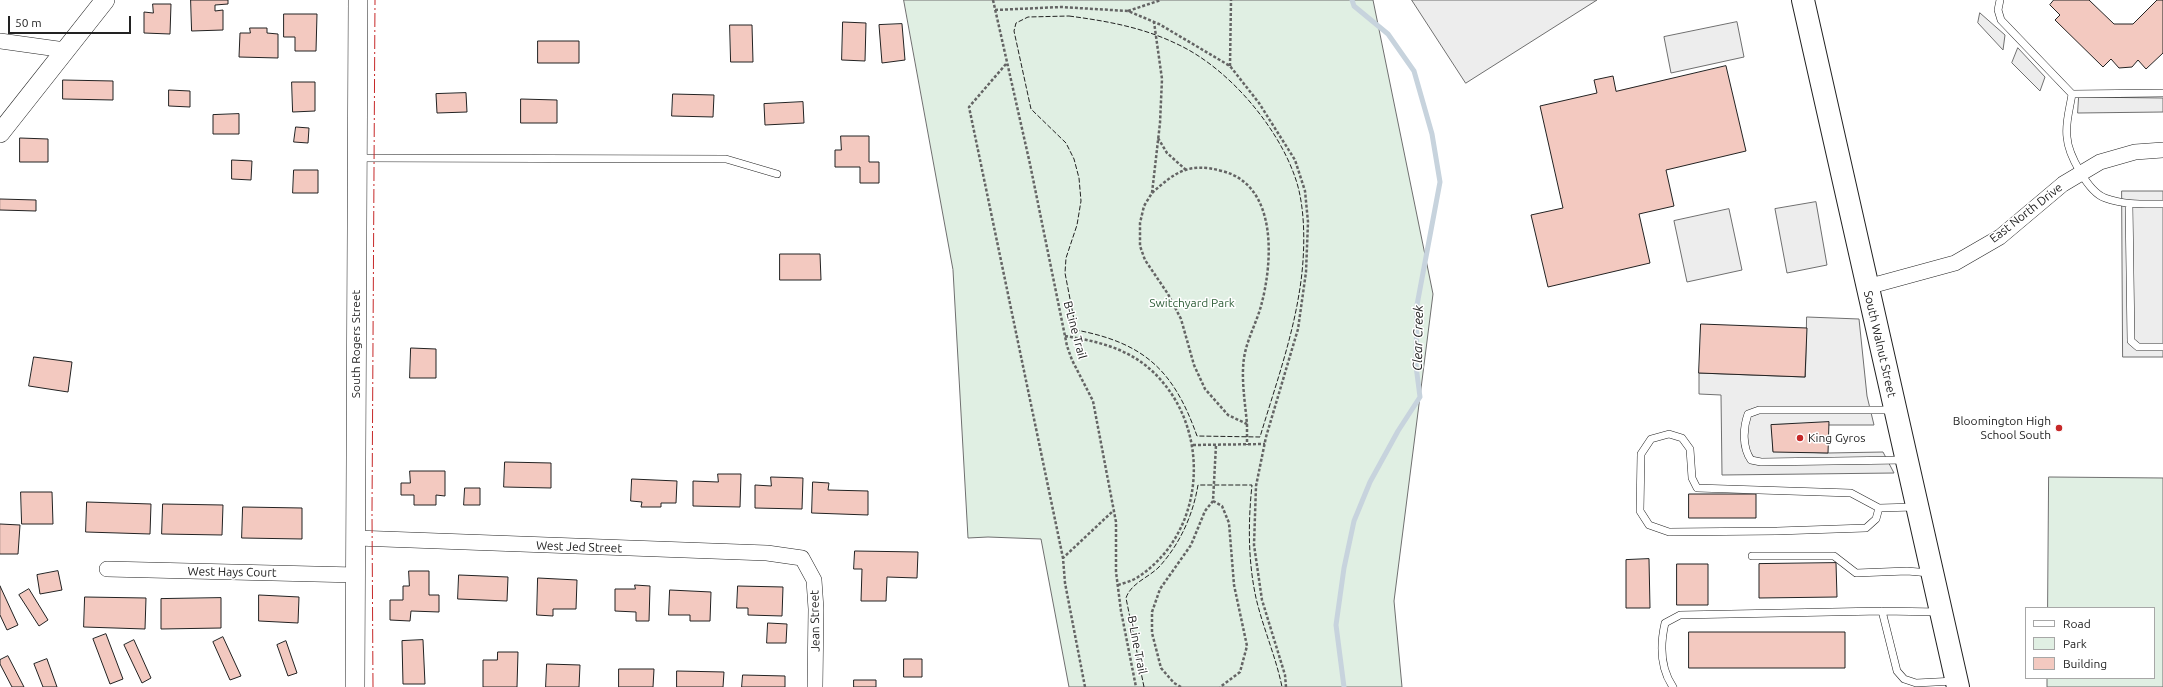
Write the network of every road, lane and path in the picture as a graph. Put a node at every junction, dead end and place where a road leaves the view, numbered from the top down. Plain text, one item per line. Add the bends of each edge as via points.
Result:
1 (105, 0) edge
2 (358, 0) edge
3 (992, 0) edge
4 (1161, 0) edge
5 (1231, 0) edge
6 (1803, 0) edge
7 (2000, 0) edge
8 (995, 10) junction
9 (1128, 11) junction
10 (1154, 22) junction
11 (0, 41) edge
12 (65, 50) junction
13 (1007, 64) junction
14 (1230, 66) junction
15 (2163, 93) edge
16 (2072, 94) junction
17 (0, 133) edge
18 (1158, 137) junction
19 (2163, 150) edge
20 (357, 158) junction
21 (1186, 170) junction
22 (2082, 173) junction
23 (777, 174) dead end
24 (1152, 193) junction
25 (2129, 204) junction
26 (2163, 204) edge
27 (1867, 287) junction
28 (1065, 336) junction
29 (2163, 347) edge
30 (1895, 411) junction
31 (1247, 424) junction
32 (1193, 444) junction
33 (1216, 444) junction
34 (1247, 444) junction
35 (1265, 444) junction
36 (1907, 460) junction
37 (1213, 502) junction
38 (1917, 507) junction
39 (1879, 508) junction
40 (1113, 511) junction
41 (356, 538) junction
42 (1752, 556) dead end
43 (802, 558) joint
44 (1063, 558) junction
45 (107, 569) dead end
46 (1932, 573) junction
47 (356, 576) junction
48 (1118, 585) junction
49 (1882, 611) junction
50 (1942, 612) junction
51 (1958, 684) edge
52 (355, 687) edge
53 (815, 687) edge
54 (1085, 687) edge
55 (1136, 687) edge
56 (1181, 687) edge
57 (1220, 687) edge
58 (1286, 687) edge
59 (1673, 687) edge

1 - 12 street
2 - 20 street, South Rogers Street
3 - 8 path, B-Line Trail
4 - 9 path
5 - 14 path
6 - 27 main road, South Walnut Street
7 - 16 lane via 1998,10 2001,20
8 - 9 path via 1061,7
8 - 13 path, B-Line Trail
9 - 10 path
10 - 14 path
10 - 18 path via 1162,79
11 - 12 street
12 - 17 street
13 - 28 path, B-Line Trail
13 - 44 path via 969,107
14 - 35 path via 1259,103 1295,160 1305,191 1308,222 1306,272 1298,330
15 - 16 lane
16 - 22 lane via 2066,137
18 - 21 path via 1167,153
18 - 24 path
19 - 22 street, East North Drive via 2135,152 2100,162
20 - 23 lane via 726,159
20 - 41 street, South Rogers Street
21 - 24 path via 1172,175
21 - 31 path via 1210,168 1231,173 1247,183 1262,203 1268,228 1268,267 1261,306 1244,358 1243,386
22 - 25 lane via 2089,187 2103,198
22 - 27 street, East North Drive via 2063,184 2000,237 1955,263
24 - 31 path via 1144,206 1140,223 1140,246 1145,260 1181,319 1194,365 1205,389 1228,415
25 - 26 lane
25 - 29 lane via 2131,341 2138,347
27 - 30 main road, South Walnut Street
28 - 32 path via 1105,344 1127,353 1151,370 1172,393 1186,421
28 - 40 path, B-Line Trail via 1072,360 1093,401
30 - 36 main road, South Walnut Street
30 - 36 lane via 1759,410 1748,414 1745,423 1745,452 1751,460 1761,462
31 - 34 path
32 - 33 path
32 - 48 path via 1194,479 1190,508 1177,534 1162,556 1137,578
33 - 34 path
33 - 37 path
34 - 35 path
35 - 58 path via 1256,486 1254,545 1262,600 1285,675
36 - 38 main road, South Walnut Street
37 - 56 path via 1205,511 1191,545 1160,589 1152,612 1152,633 1161,668
37 - 57 path via 1222,506 1229,523 1234,585 1247,646 1240,672
38 - 39 lane
38 - 46 main road, South Walnut Street
39 - 39 lane via 1851,493 1697,488 1692,478 1690,450 1682,438 1669,434 1651,439 1641,454 1640,511 1649,524 1669,532 1866,528 1876,519
40 - 44 path
40 - 48 path, B-Line Trail via 1116,522
41 - 43 street, West Jed Street via 767,553
41 - 47 street, South Rogers Street
42 - 46 lane via 1834,556 1856,573
43 - 53 street, Jean Street via 814,580
44 - 54 path via 1065,583
45 - 47 street, West Hays Court
46 - 50 main road, South Walnut Street
47 - 52 street, South Rogers Street
48 - 55 path, B-Line Trail
49 - 50 lane
49 - 51 lane via 1897,670 1904,679 1916,683
49 - 59 lane via 1680,615 1666,623 1661,640 1665,675
50 - 51 main road, South Walnut Street

